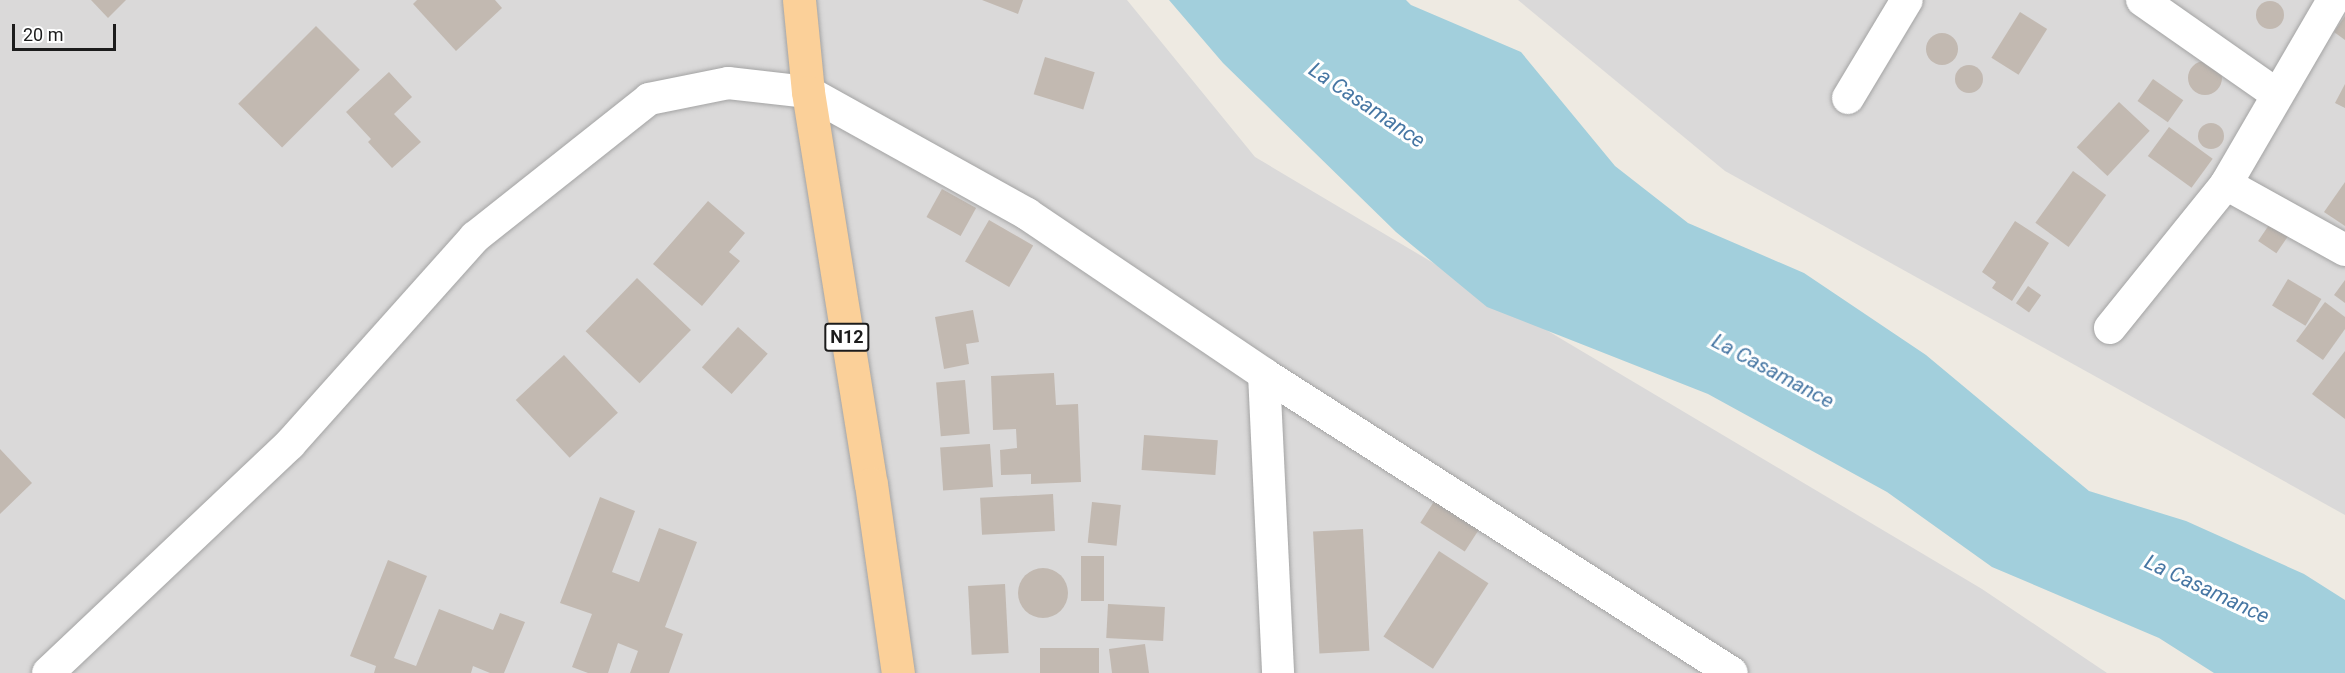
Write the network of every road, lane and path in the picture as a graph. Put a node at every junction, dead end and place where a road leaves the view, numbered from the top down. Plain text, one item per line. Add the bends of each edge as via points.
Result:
1 (799, 0) edge
2 (1908, 0) edge
3 (2142, 0) edge
4 (2333, 0) edge
5 (808, 92) junction
6 (2276, 94) junction
7 (1848, 98) dead end
8 (2226, 184) junction
9 (2345, 250) edge
10 (2110, 328) dead end
11 (1264, 374) junction
12 (48, 673) edge
13 (898, 673) edge
14 (1278, 673) edge
15 (1732, 673) edge

1 - 5 main road, N12
2 - 7 street
3 - 6 street
4 - 6 street
5 - 11 street via 1027,214
5 - 12 street via 728,83 649,99 476,237 290,444
5 - 13 main road, N12
6 - 8 street
8 - 9 street
8 - 10 street
11 - 14 street
11 - 15 street

